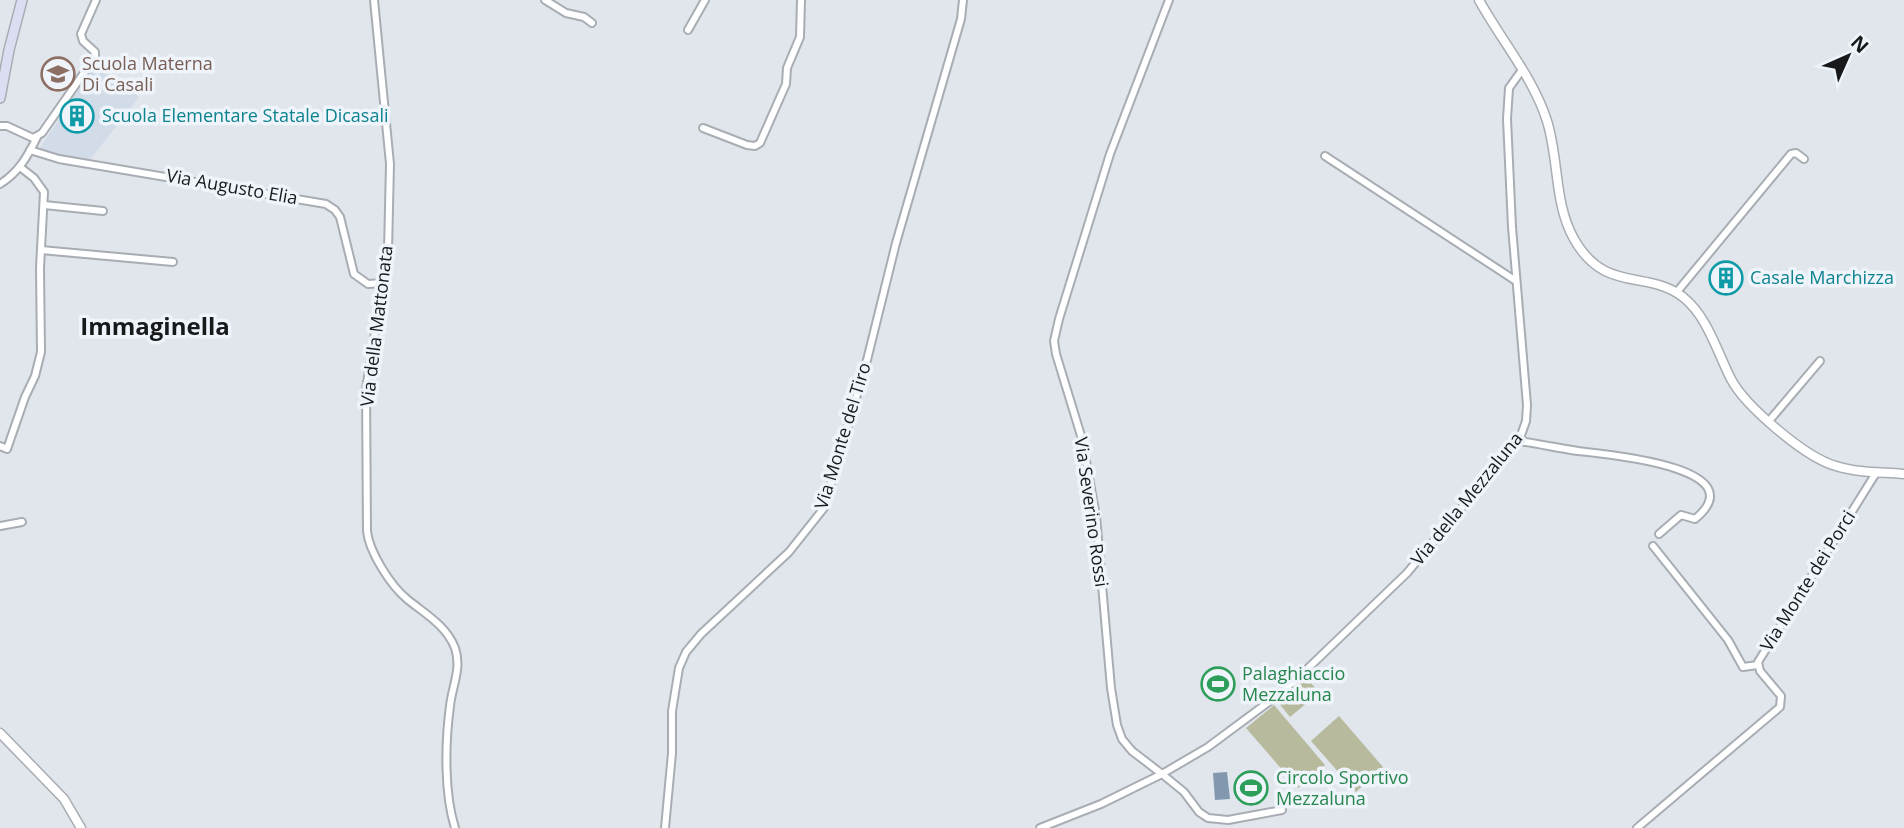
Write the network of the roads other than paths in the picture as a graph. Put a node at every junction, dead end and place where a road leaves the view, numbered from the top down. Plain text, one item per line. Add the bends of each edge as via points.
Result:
1 (24, 0) edge
2 (96, 0) edge
3 (374, 0) edge
4 (545, 0) edge
5 (705, 0) edge
6 (801, 0) edge
7 (963, 0) edge
8 (1169, 0) edge
9 (1479, 0) edge
10 (592, 23) dead end
11 (688, 30) dead end
12 (1522, 70) junction
13 (0, 94) edge
14 (0, 125) edge
15 (703, 128) dead end
16 (35, 138) junction
17 (30, 150) junction
18 (1325, 156) dead end
19 (1804, 159) dead end
20 (20, 167) junction
21 (0, 184) edge
22 (44, 205) junction
23 (103, 211) dead end
24 (41, 250) junction
25 (173, 262) dead end
26 (1516, 281) junction
27 (383, 284) junction
28 (1676, 293) junction
29 (1820, 361) dead end
30 (1769, 421) junction
31 (1519, 440) junction
32 (0, 446) edge
33 (1876, 473) junction
34 (1904, 474) edge
35 (22, 522) dead end
36 (0, 526) edge
37 (1659, 534) dead end
38 (1653, 546) dead end
39 (1758, 665) junction
40 (0, 733) edge
41 (1162, 774) junction
42 (1282, 810) dead end
43 (81, 828) edge
44 (455, 828) edge
45 (665, 828) edge
46 (1040, 828) edge
47 (1637, 828) edge

1 - 13 main road
2 - 16 street via 81,34 95,57
3 - 27 street, Via della Mattonata via 390,164
4 - 10 street
5 - 11 street
6 - 15 street via 800,37 787,68 786,84 758,145
7 - 45 street, Via Monte del Tiro via 827,500 789,552 701,634 683,658 672,711
8 - 41 street, Via Severino Rossi via 1110,153 1054,341 1083,445 1096,516 1117,725 1132,751
9 - 12 street
12 - 26 street, Via della Mezzaluna via 1507,99
12 - 28 street via 1548,124 1563,212 1577,244 1608,273
14 - 16 street
16 - 17 street
17 - 20 street
17 - 27 street, Via Augusto Elia via 70,162 326,204 340,217 354,274 368,284
18 - 26 street
19 - 28 street via 1791,154
20 - 21 street
20 - 22 street via 41,185
22 - 23 street
22 - 24 street
24 - 25 street
24 - 32 street via 41,352 7,449
26 - 31 street, Via della Mezzaluna via 1527,402
27 - 44 street, Via della Mattonata via 366,389 367,538 399,591 435,620 455,650 458,668 449,710 447,786
28 - 30 street via 1701,318 1737,390
29 - 30 street
30 - 33 street via 1822,461
31 - 37 street via 1652,461 1697,479 1709,493 1708,506 1695,519 1681,515
31 - 41 street, Via della Mezzaluna via 1407,573 1301,675 1202,751
33 - 34 street
33 - 39 street, Via Monte dei Porci
35 - 36 street
38 - 39 street via 1728,640 1743,667
39 - 47 street, Via Monte dei Porci via 1781,696 1780,707
40 - 43 street via 64,800
41 - 42 street via 1208,818 1228,820
41 - 46 street, Via della Mezzaluna

